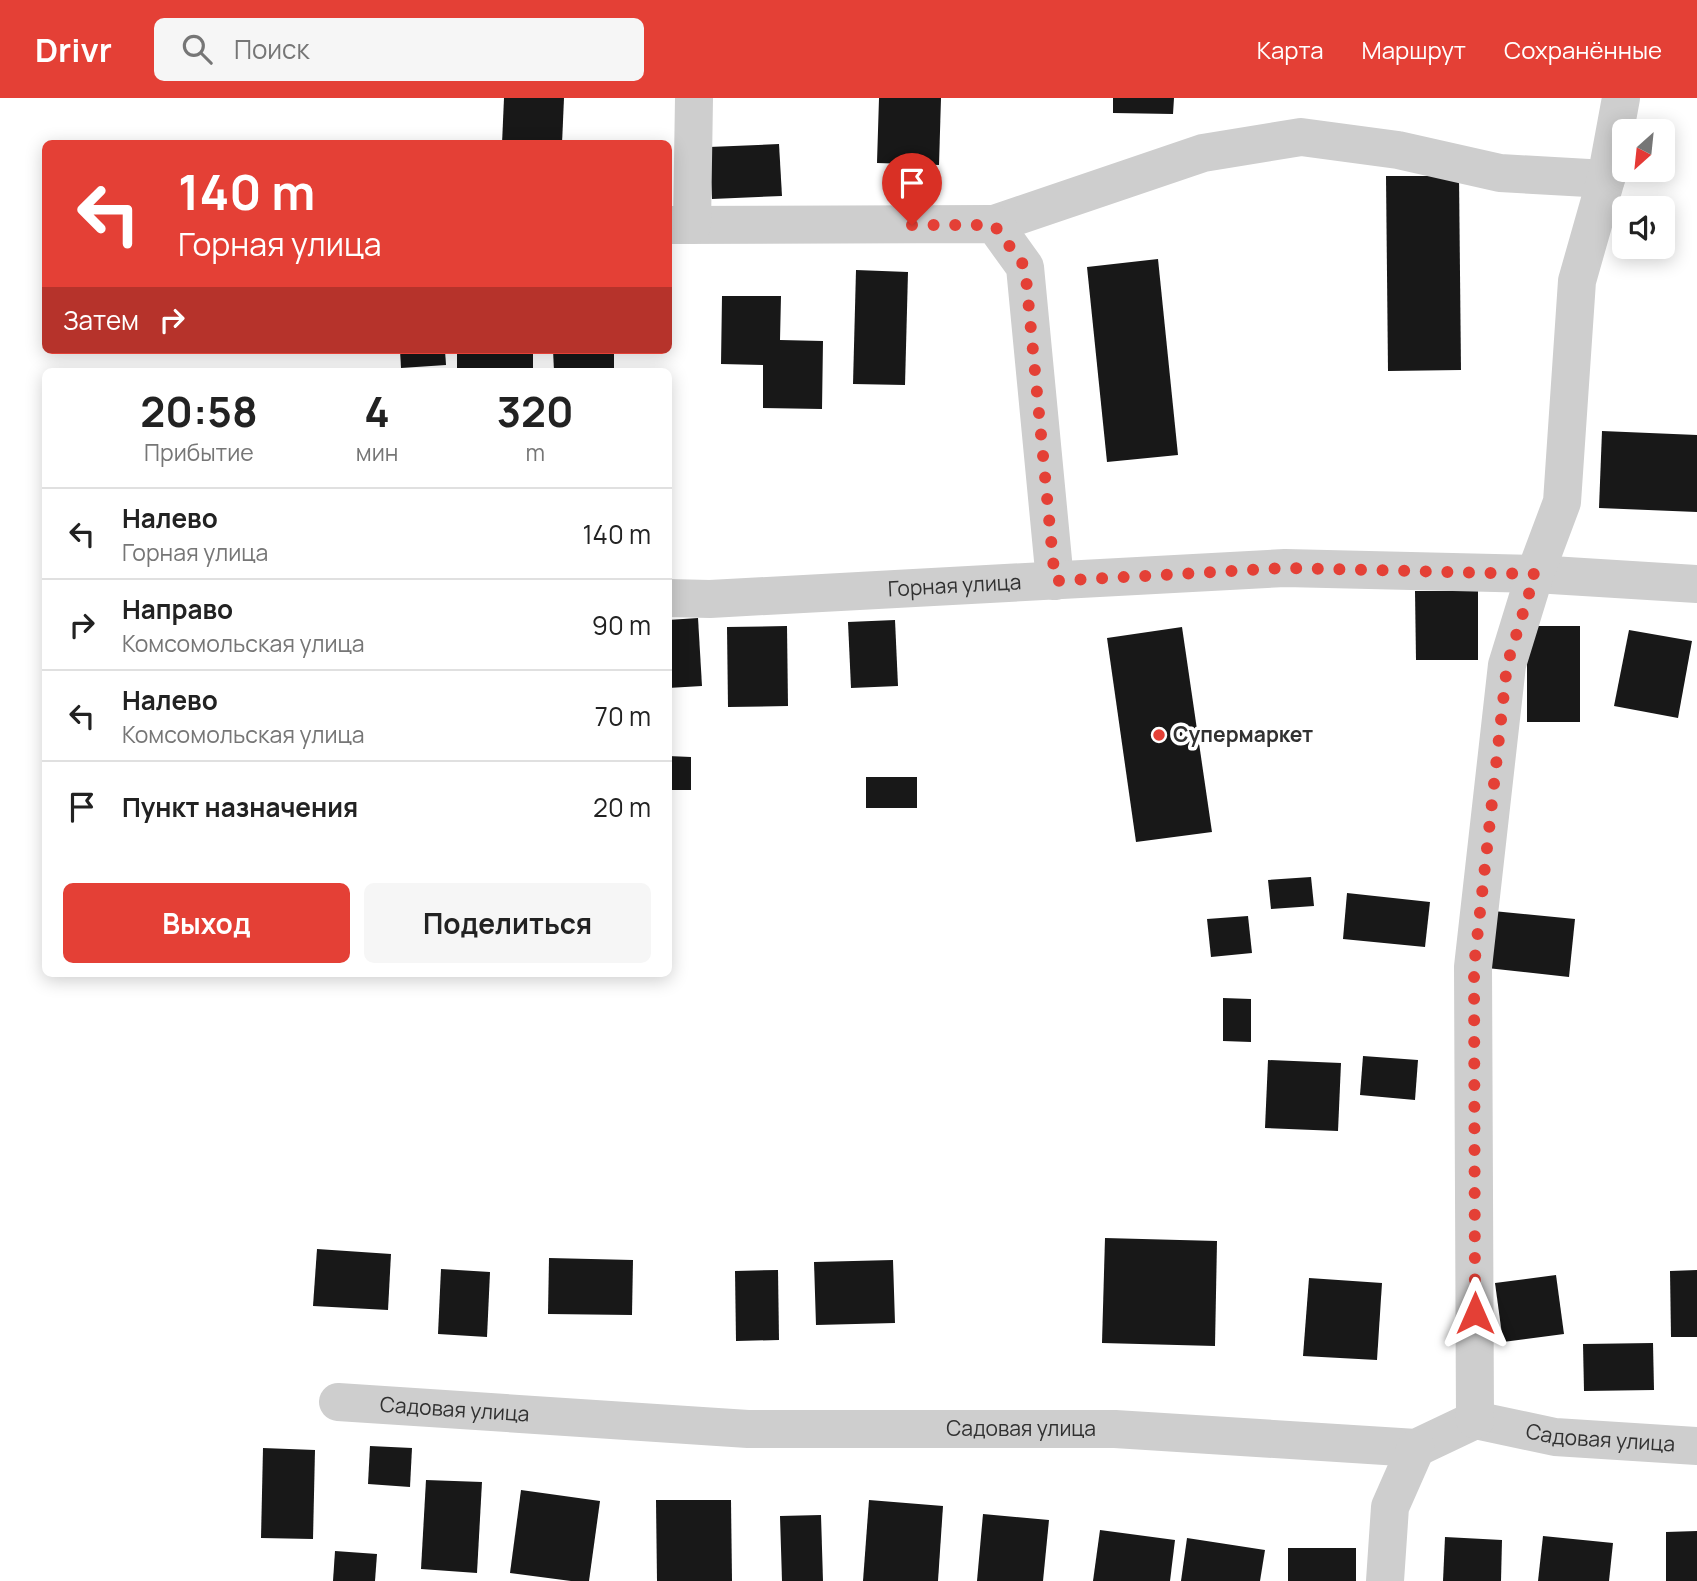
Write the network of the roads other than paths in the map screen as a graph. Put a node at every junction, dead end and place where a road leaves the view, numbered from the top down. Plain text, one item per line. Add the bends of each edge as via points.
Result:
1 (694, 98) edge
2 (1621, 98) edge
3 (1606, 179) junction
4 (680, 225) edge
5 (994, 225) junction
6 (1535, 574) junction
7 (1055, 581) junction
8 (1697, 584) edge
9 (672, 598) edge
10 (338, 1402) dead end
11 (1475, 1420) junction
12 (1697, 1446) edge
13 (1416, 1448) junction
14 (1385, 1581) edge

1 - 4 street
2 - 3 street
3 - 5 street via 1500,173 1398,150 1301,137 1203,153
3 - 6 street via 1577,281 1562,502
4 - 5 street
5 - 7 street via 1025,267
6 - 7 street, Горная улица via 1285,568
6 - 8 street, Горная улица
6 - 11 street via 1507,665 1474,967
7 - 9 street, Горная улица
10 - 13 street, Садовая улица via 748,1429 1115,1429
11 - 12 street, Садовая улица via 1555,1437
11 - 13 street, Садовая улица
13 - 14 street via 1391,1507

